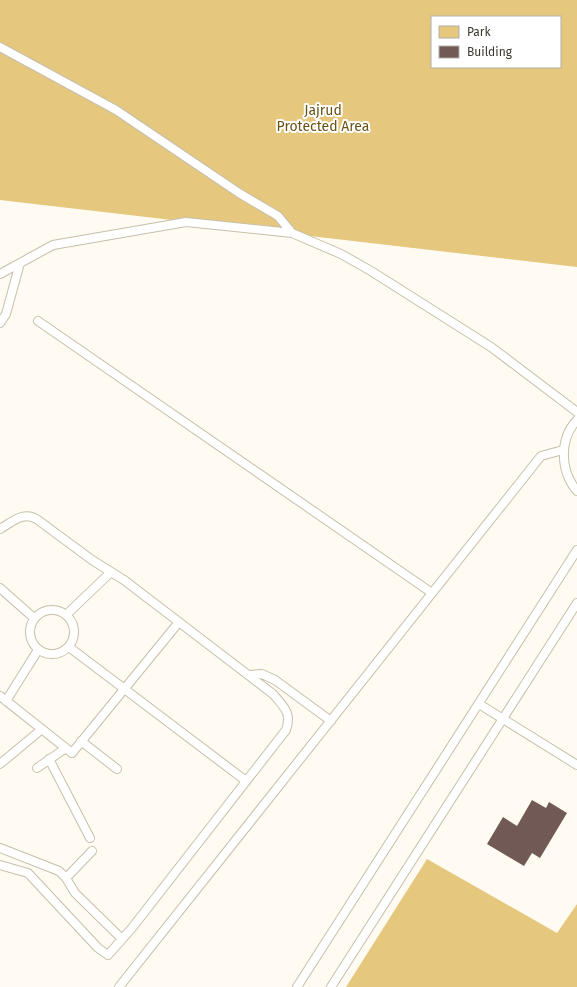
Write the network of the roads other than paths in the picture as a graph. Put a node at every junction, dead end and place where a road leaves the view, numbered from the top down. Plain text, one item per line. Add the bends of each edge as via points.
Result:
1 (0, 47) edge
2 (292, 233) junction
3 (20, 263) junction
4 (0, 274) edge
5 (38, 322) dead end
6 (0, 324) edge
7 (577, 412) edge
8 (577, 420) edge
9 (563, 450) junction
10 (577, 491) edge
11 (0, 529) edge
12 (577, 550) edge
13 (111, 572) junction
14 (0, 588) edge
15 (432, 593) junction
16 (577, 604) edge
17 (66, 615) junction
18 (34, 618) junction
19 (179, 622) junction
20 (69, 647) junction
21 (38, 650) junction
22 (249, 675) junction
23 (125, 688) junction
24 (3, 699) edge
25 (479, 704) junction
26 (503, 719) junction
27 (330, 721) junction
28 (42, 729) junction
29 (81, 741) junction
30 (66, 748) junction
31 (50, 760) junction
32 (0, 764) edge
33 (577, 764) edge
34 (37, 768) dead end
35 (117, 769) dead end
36 (246, 781) junction
37 (90, 838) dead end
38 (0, 848) edge
39 (92, 851) dead end
40 (0, 865) edge
41 (66, 878) junction
42 (122, 939) junction
43 (119, 987) edge
44 (297, 987) edge
45 (331, 987) edge

1 - 2 lane via 116,110 239,193 278,216
2 - 3 lane via 186,222 53,245
2 - 7 lane via 341,254 371,271 491,347
3 - 4 lane
3 - 6 lane via 6,314
5 - 15 lane
8 - 9 lane via 568,433
9 - 10 lane via 568,476
9 - 15 lane via 541,456
11 - 13 lane via 20,516 34,517
12 - 25 lane
13 - 17 lane
13 - 19 lane
14 - 18 lane
15 - 27 lane
16 - 26 lane
17 - 18 lane via 60,611 46,610
17 - 20 lane via 74,627 73,641
18 - 21 lane via 29,631 30,638
19 - 22 lane
19 - 23 lane
20 - 21 lane via 51,655
20 - 23 lane
21 - 24 lane
22 - 27 lane via 262,674 275,680
22 - 36 lane via 273,694 286,710 289,721 286,730
23 - 29 lane
23 - 36 lane
24 - 28 lane
25 - 26 lane
25 - 44 lane
26 - 33 lane
26 - 45 lane
27 - 43 lane
28 - 30 lane
28 - 32 lane
29 - 30 lane via 72,753
29 - 35 lane
30 - 31 lane
31 - 34 lane
31 - 37 lane
36 - 42 lane
38 - 41 lane via 59,870
39 - 41 lane
40 - 42 lane via 28,873 102,952 108,955
41 - 42 lane via 75,893

